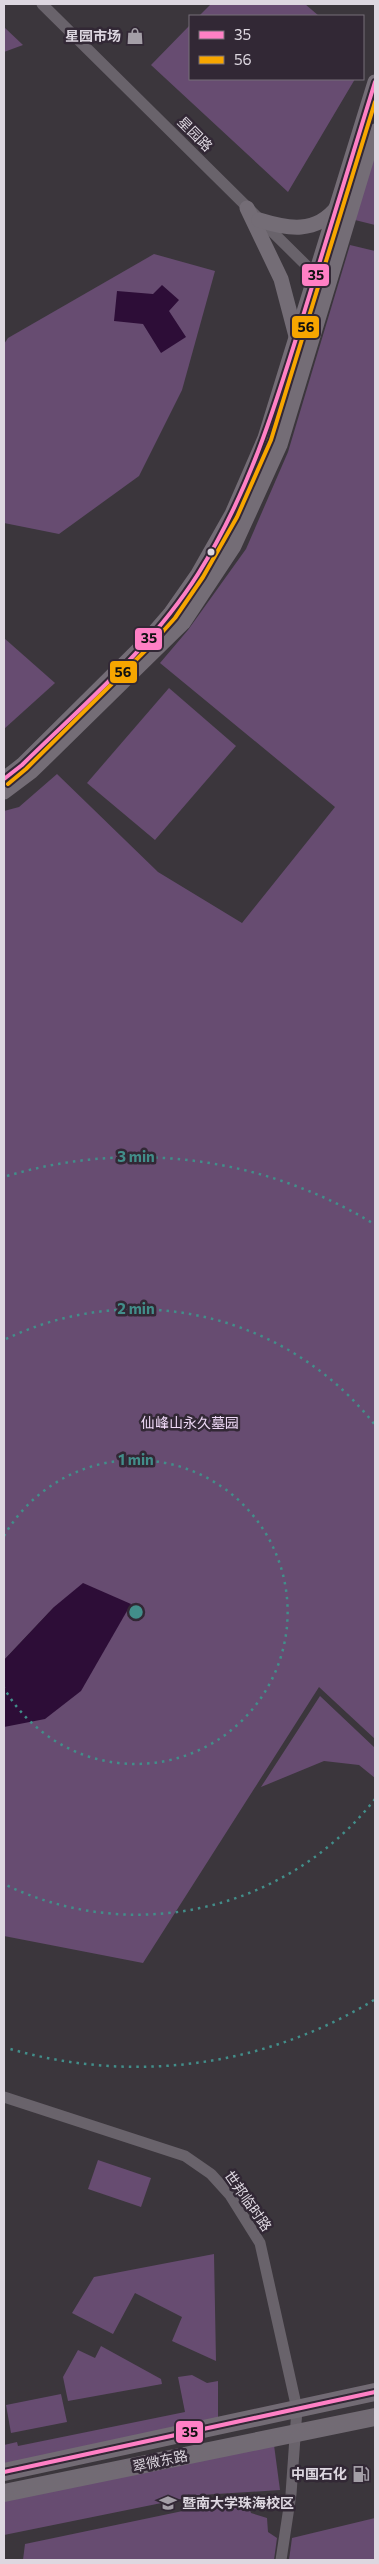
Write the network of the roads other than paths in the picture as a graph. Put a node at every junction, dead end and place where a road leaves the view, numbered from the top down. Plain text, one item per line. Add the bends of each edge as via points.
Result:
1 (42, 4) edge
2 (375, 82) edge
3 (375, 131) edge
4 (338, 206) junction
5 (247, 208) junction
6 (259, 220) junction
7 (322, 279) junction
8 (297, 337) junction
9 (4, 779) edge
10 (4, 792) edge
11 (4, 2098) edge
12 (375, 2392) edge
13 (297, 2409) junction
14 (375, 2417) edge
15 (297, 2433) junction
16 (4, 2472) edge
17 (4, 2493) edge
18 (281, 2560) edge

1 - 5 street, 星园路
2 - 4 main road
3 - 7 main road
4 - 6 main road via 328,219 306,226 281,227
4 - 7 main road
5 - 6 street, 星园路
5 - 8 main road via 281,279
6 - 7 street, 星园路
7 - 8 main road
7 - 10 main road via 280,446 234,546 183,623 32,771
8 - 9 main road via 265,438 232,514 198,574 144,644
11 - 13 street, 世邦临时路 via 185,2156 211,2174 230,2195 260,2243
12 - 13 main road, 翠微东路
13 - 15 street, 世邦临时路
13 - 16 main road, 翠微东路
14 - 15 main road, 翠微东路
15 - 17 main road, 翠微东路
15 - 18 street, 世邦临时路

